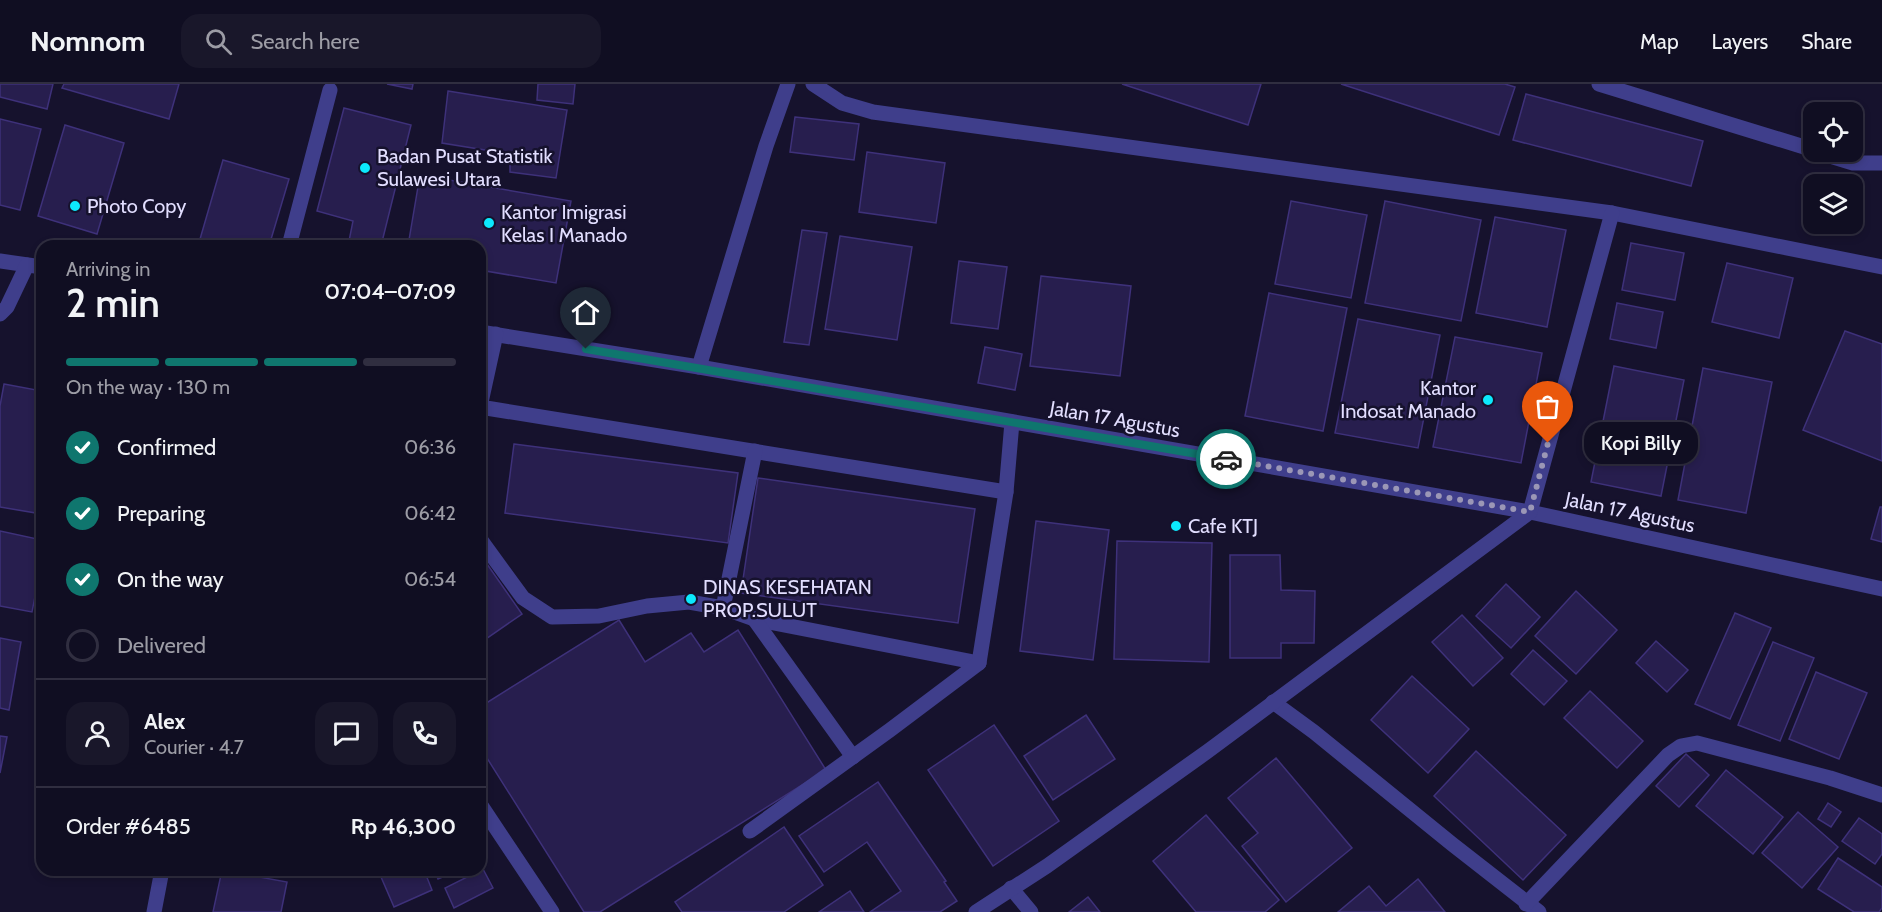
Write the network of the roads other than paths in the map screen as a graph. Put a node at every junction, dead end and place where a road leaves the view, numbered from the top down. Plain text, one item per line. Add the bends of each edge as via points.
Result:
1 (788, 84) edge
2 (813, 84) edge
3 (1599, 84) edge
4 (330, 90) dead end
5 (1803, 147) edge
6 (1850, 162) edge
7 (1882, 164) edge
8 (1612, 213) junction
9 (291, 240) edge
10 (0, 261) edge
11 (34, 266) edge
12 (1882, 267) edge
13 (0, 314) edge
14 (486, 333) edge
15 (496, 334) junction
16 (699, 367) junction
17 (486, 380) edge
18 (486, 409) edge
19 (1012, 422) junction
20 (755, 452) junction
21 (1005, 492) junction
22 (1530, 512) junction
23 (486, 547) edge
24 (1882, 589) edge
25 (723, 608) junction
26 (754, 619) junction
27 (979, 663) junction
28 (1274, 702) junction
29 (853, 757) junction
30 (1882, 795) edge
31 (486, 813) edge
32 (750, 831) dead end
33 (161, 876) edge
34 (1011, 888) junction
35 (1533, 908) edge
36 (154, 912) edge
37 (552, 912) edge
38 (976, 912) edge
39 (1031, 912) edge

1 - 16 street
2 - 8 street via 842,103 873,112
3 - 5 street
4 - 9 street
6 - 7 street
8 - 12 street
8 - 22 street
10 - 11 street
11 - 13 street
14 - 15 street, Jalan 17 Agustus
15 - 16 street, Jalan 17 Agustus
15 - 17 street
16 - 19 street, Jalan 17 Agustus
18 - 20 street
19 - 21 street
19 - 22 street, Jalan 17 Agustus
20 - 21 street
20 - 25 street
21 - 27 street
22 - 24 street, Jalan 17 Agustus
22 - 28 street
23 - 25 street via 523,598 552,617 599,616 689,602
25 - 26 street
26 - 27 street
26 - 29 street
27 - 29 street
28 - 34 street via 1047,867
28 - 35 street
29 - 32 street
30 - 35 street via 1697,743 1681,746 1668,755
31 - 37 street
33 - 36 street
34 - 38 street
34 - 39 street

